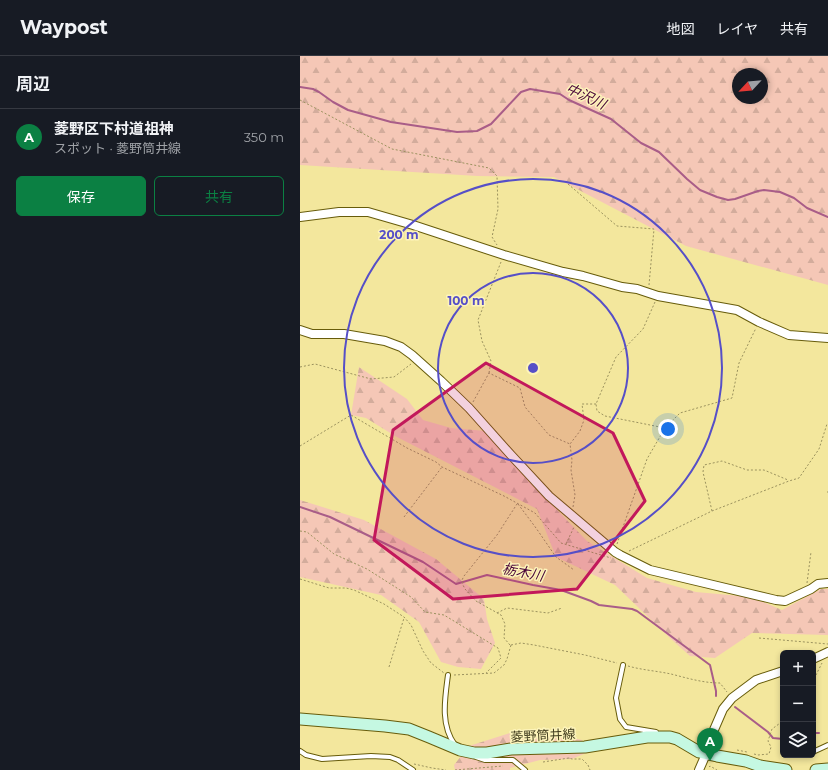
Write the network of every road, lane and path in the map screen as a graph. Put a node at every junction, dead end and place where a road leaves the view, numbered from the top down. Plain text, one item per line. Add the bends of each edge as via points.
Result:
1 (300, 100) edge
2 (568, 184) dead end
3 (300, 217) edge
4 (504, 255) junction
5 (648, 293) junction
6 (658, 296) junction
7 (759, 322) junction
8 (300, 330) edge
9 (828, 338) edge
10 (416, 360) junction
11 (300, 367) edge
12 (489, 373) junction
13 (596, 404) junction
14 (470, 408) junction
15 (828, 424) edge
16 (665, 428) junction
17 (570, 444) junction
18 (300, 446) edge
19 (442, 467) junction
20 (789, 481) junction
21 (517, 504) junction
22 (712, 511) junction
23 (404, 517) dead end
24 (575, 518) junction
25 (300, 531) edge
26 (566, 545) junction
27 (811, 552) dead end
28 (616, 555) junction
29 (574, 570) dead end
30 (300, 579) edge
31 (828, 583) edge
32 (811, 589) junction
33 (562, 608) dead end
34 (497, 613) junction
35 (404, 617) junction
36 (759, 638) dead end
37 (828, 644) edge
38 (510, 645) junction
39 (827, 651) edge
40 (816, 658) edge
41 (623, 665) junction
42 (388, 667) dead end
43 (780, 672) edge
44 (485, 673) junction
45 (816, 675) edge
46 (448, 676) junction
47 (732, 698) junction
48 (300, 719) edge
49 (782, 722) edge
50 (664, 736) junction
51 (828, 745) edge
52 (460, 750) junction
53 (737, 750) dead end
54 (300, 751) edge
55 (816, 751) edge
56 (706, 754) junction
57 (513, 760) junction
58 (543, 762) dead end
59 (412, 763) dead end
60 (828, 769) edge
61 (413, 770) edge
62 (446, 770) edge
63 (456, 770) edge
64 (525, 770) edge
65 (590, 770) edge
66 (698, 770) edge
67 (704, 770) edge
68 (717, 770) edge
69 (786, 770) edge
70 (816, 770) edge

1 - 4 path via 392,149 489,168 497,176 498,209 492,237
2 - 5 path via 617,226 654,229
3 - 4 street via 339,212 368,212
4 - 5 street
4 - 12 path via 478,320 482,341 491,361
5 - 6 street
6 - 7 street via 737,310
6 - 13 path via 643,329 616,357
7 - 9 street via 789,334
7 - 16 path via 739,363 732,398 680,413
8 - 10 street via 312,334 344,334 385,341 401,347
10 - 11 path via 394,378 371,379 315,364
10 - 14 street
12 - 14 path
12 - 17 path via 520,388 525,407 549,435
13 - 16 path via 597,411 605,416
13 - 17 path via 582,404 584,420 580,431
14 - 24 street via 549,496
15 - 20 path via 819,449 799,478
16 - 28 path via 647,459
17 - 24 path
18 - 19 path via 351,415
19 - 21 path
19 - 23 path
20 - 22 path
20 - 22 path via 764,470 747,470 722,461 704,465 703,472
21 - 26 path via 535,513 561,543
21 - 29 path via 556,557
21 - 34 path via 462,580 464,589
22 - 28 path
24 - 26 path
24 - 28 street
25 - 44 path via 307,532 334,554 367,569 411,597 425,612 444,616 498,648 501,658
26 - 28 path
27 - 32 path via 806,585
28 - 32 street via 650,570 776,600 785,601
30 - 35 path via 329,588 354,590
31 - 32 street via 818,584
33 - 34 path via 548,613 507,608
34 - 38 path via 501,615 504,638
35 - 42 path
35 - 46 path via 431,663
36 - 37 path
38 - 41 path via 534,645
38 - 44 path via 504,665 494,673
39 - 40 street
39 - 45 path
41 - 47 path via 720,683
41 - 50 lane via 616,698 620,720 626,727
43 - 47 street via 756,680
44 - 46 path
46 - 52 lane via 445,698 447,726 449,734
47 - 56 street via 723,709
48 - 52 main road, 菱野筒井線 via 408,729
49 - 53 path via 772,729 768,741 771,747 769,754 758,755
50 - 52 main road, 菱野筒井線 via 585,747 511,749 487,753
50 - 56 main road, 菱野筒井線 via 677,739
51 - 55 lane
52 - 57 lane via 485,760
54 - 61 lane via 322,759 390,757
56 - 66 street
56 - 69 main road, 菱野筒井線
57 - 63 path via 503,766
57 - 64 lane
58 - 65 path via 582,759
59 - 62 path
60 - 70 main road
67 - 68 path via 710,766

